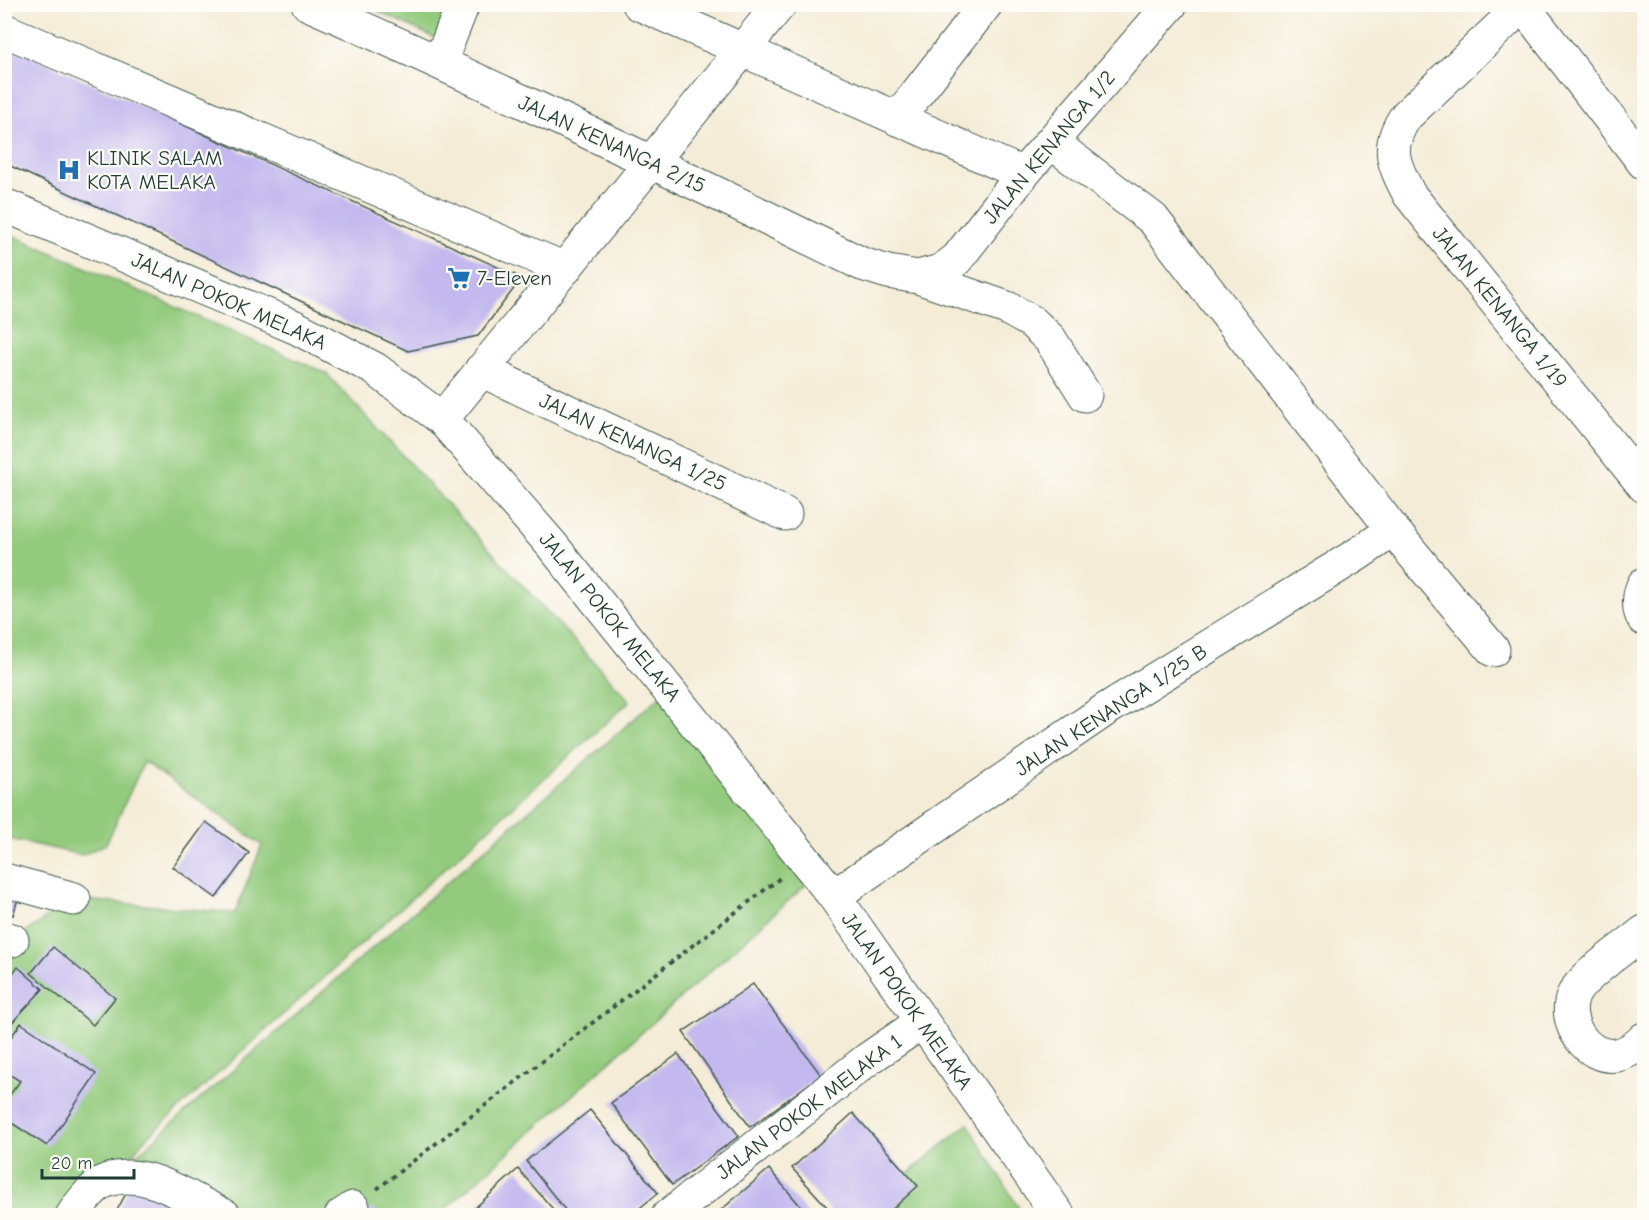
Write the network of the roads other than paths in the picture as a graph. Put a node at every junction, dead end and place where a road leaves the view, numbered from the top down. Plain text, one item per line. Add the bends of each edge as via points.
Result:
1 (308, 4) edge
2 (463, 4) edge
3 (639, 4) edge
4 (780, 4) edge
5 (986, 4) edge
6 (1172, 4) edge
7 (1524, 5) edge
8 (4, 30) edge
9 (742, 49) junction
10 (440, 62) junction
11 (897, 119) junction
12 (1051, 142) junction
13 (652, 162) junction
14 (1644, 163) edge
15 (1023, 174) junction
16 (4, 205) edge
17 (565, 269) junction
18 (918, 277) junction
19 (481, 370) junction
20 (1085, 395) dead end
21 (442, 419) junction
22 (1644, 486) edge
23 (785, 514) dead end
24 (1393, 530) junction
25 (1644, 584) edge
26 (1644, 619) edge
27 (1493, 650) dead end
28 (4, 880) edge
29 (834, 896) junction
30 (74, 899) dead end
31 (1644, 932) edge
32 (922, 1022) junction
33 (1644, 1039) edge
34 (72, 1215) edge
35 (225, 1215) edge
36 (668, 1215) edge
37 (1059, 1215) edge

1 - 10 street, JALAN KENANGA 2/15
2 - 10 street
3 - 9 street
4 - 9 street
5 - 11 street
6 - 12 street, JALAN KENANGA 1/2
7 - 14 street
7 - 22 street, JALAN KENANGA 1/19 via 1406,116 1396,132 1393,153 1397,171 1408,194
8 - 17 street
9 - 11 street
9 - 13 street
10 - 13 street, JALAN KENANGA 2/15
11 - 15 street
12 - 15 street, JALAN KENANGA 1/2
12 - 24 street via 1153,219
13 - 17 street
13 - 18 street, JALAN KENANGA 2/15 via 862,264
15 - 18 street, JALAN KENANGA 1/2 via 957,259 941,271
16 - 21 street, JALAN POKOK MELAKA via 295,327 375,369
17 - 19 street
18 - 20 street, JALAN KENANGA 2/15 via 1007,308 1032,322 1050,339
19 - 21 street
19 - 23 street, JALAN KENANGA 1/25
21 - 29 street, JALAN POKOK MELAKA via 551,544
24 - 27 street
24 - 29 street, JALAN KENANGA 1/25 B via 1105,710
25 - 26 street via 1639,601
28 - 30 street
29 - 32 street, JALAN POKOK MELAKA
31 - 33 street via 1585,980 1573,995 1569,1014 1576,1034 1596,1051 1615,1055 1636,1047
32 - 36 street, JALAN POKOK MELAKA 1 via 868,1059
32 - 37 street, JALAN POKOK MELAKA
34 - 35 street via 102,1182 126,1177 157,1182

